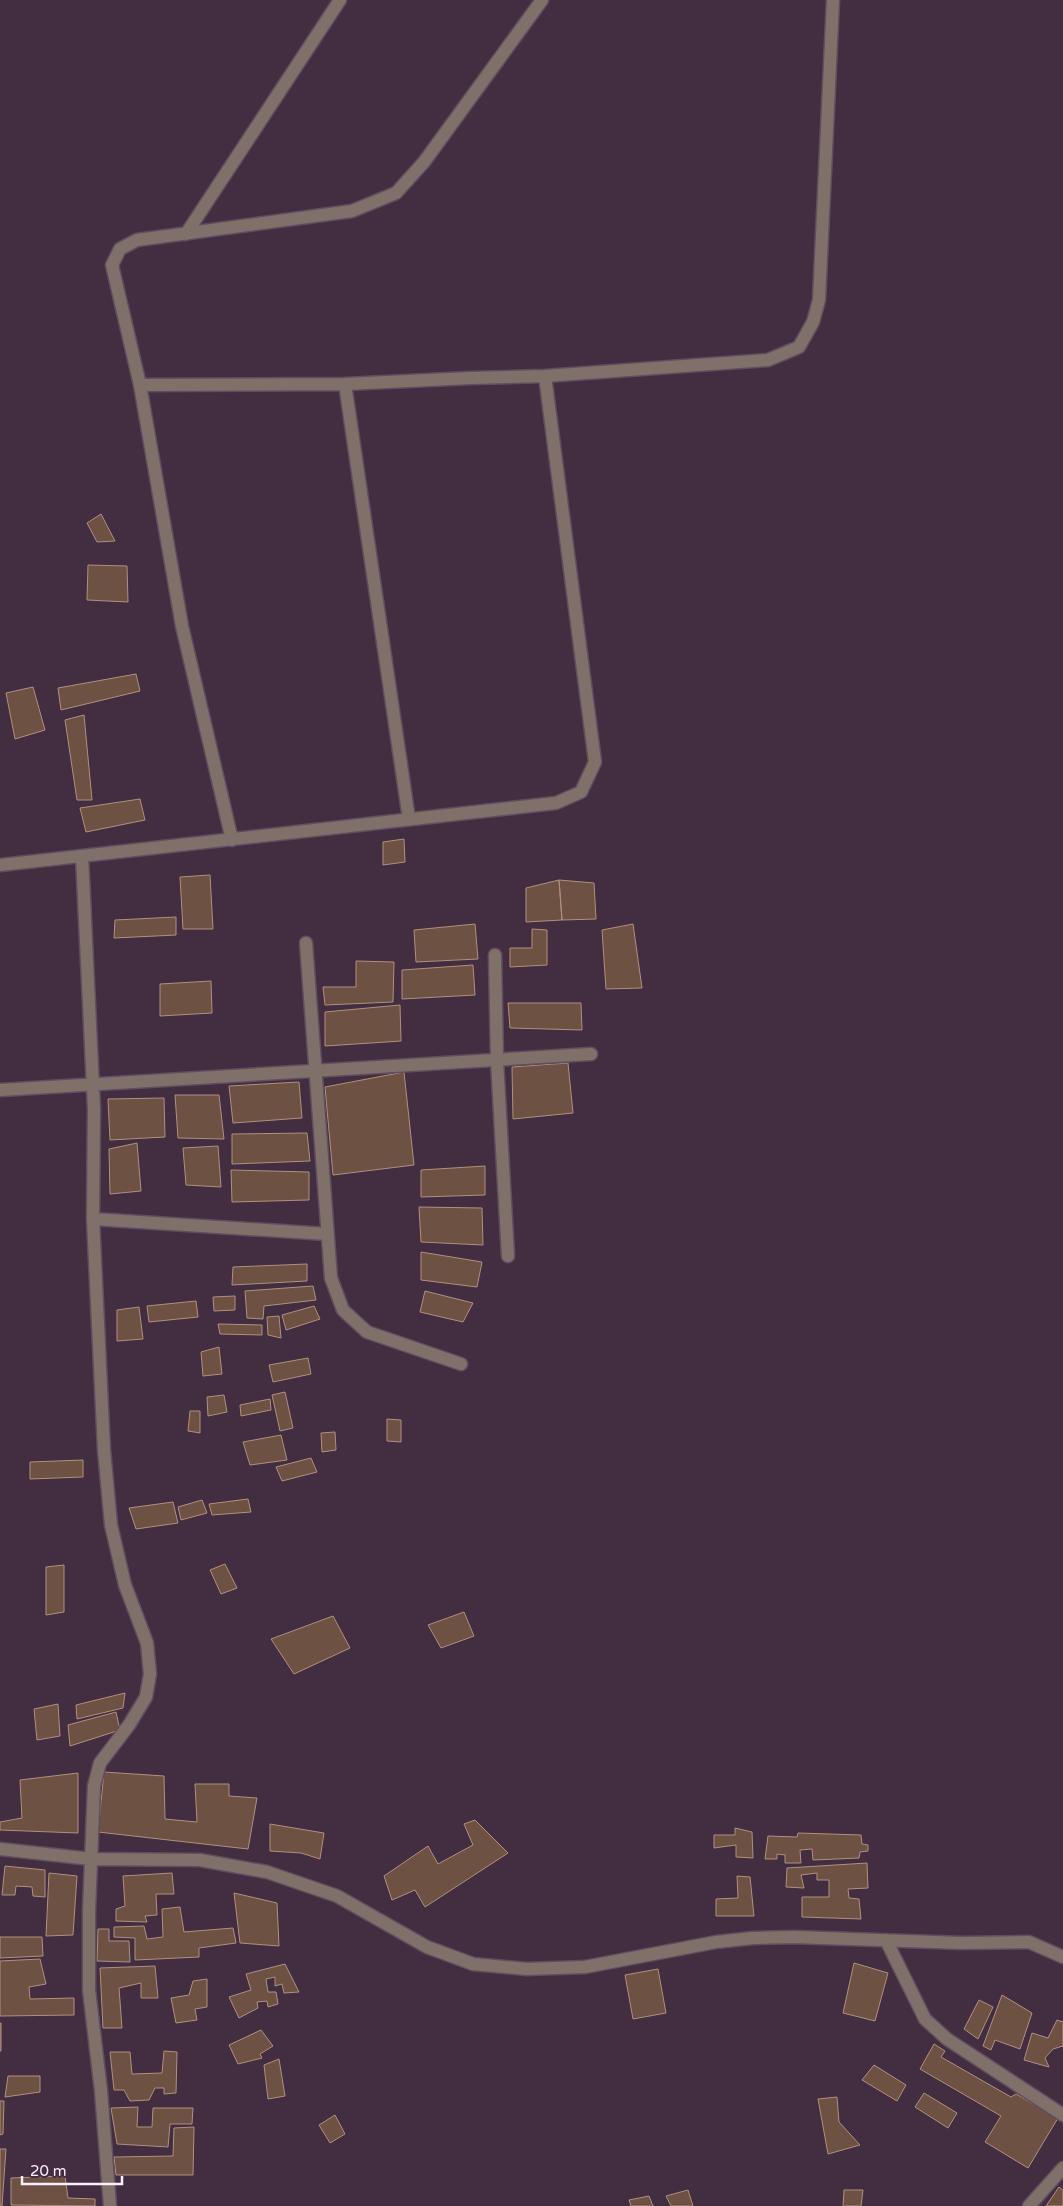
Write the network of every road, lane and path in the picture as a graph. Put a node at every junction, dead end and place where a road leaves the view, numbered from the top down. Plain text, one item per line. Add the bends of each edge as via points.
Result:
1 (340, 0) edge
2 (542, 0) edge
3 (833, 0) edge
4 (186, 234) junction
5 (545, 376) junction
6 (346, 384) junction
7 (140, 385) junction
8 (409, 819) junction
9 (232, 840) junction
10 (82, 856) junction
11 (0, 865) edge
12 (306, 944) dead end
13 (495, 955) dead end
14 (591, 1054) dead end
15 (497, 1060) junction
16 (316, 1070) junction
17 (92, 1086) junction
18 (0, 1090) edge
19 (93, 1219) junction
20 (326, 1234) junction
21 (508, 1256) dead end
22 (461, 1364) dead end
23 (0, 1849) edge
24 (91, 1859) junction
25 (886, 1940) junction
26 (1063, 1957) edge
27 (1063, 2115) edge
28 (1063, 2168) edge
29 (110, 2206) edge
30 (1029, 2206) edge

1 - 4 street
2 - 4 street via 424,162 396,193 352,211
3 - 5 street via 819,300 813,322 799,347 768,360
4 - 7 street via 137,240 120,249 112,265
5 - 6 street
5 - 8 street via 594,762 581,792 556,803
6 - 7 street
6 - 8 street
7 - 9 street via 182,626
8 - 9 street
9 - 10 street
10 - 11 street
10 - 17 street
12 - 16 street
13 - 15 street
14 - 15 street
15 - 16 street
15 - 21 street
16 - 17 street
16 - 20 street
17 - 18 street
17 - 19 street
19 - 20 street
19 - 24 street via 104,1450 111,1525 125,1585 147,1643 150,1674 146,1697 100,1763 94,1786
20 - 22 street via 330,1278 344,1310 367,1332
23 - 24 street
24 - 25 street via 200,1860 267,1872 338,1896 427,1947 474,1964 527,1969 585,1967 754,1938
24 - 29 street via 89,1990
25 - 26 street via 1029,1942
25 - 27 street via 925,2019 947,2039
28 - 30 street

